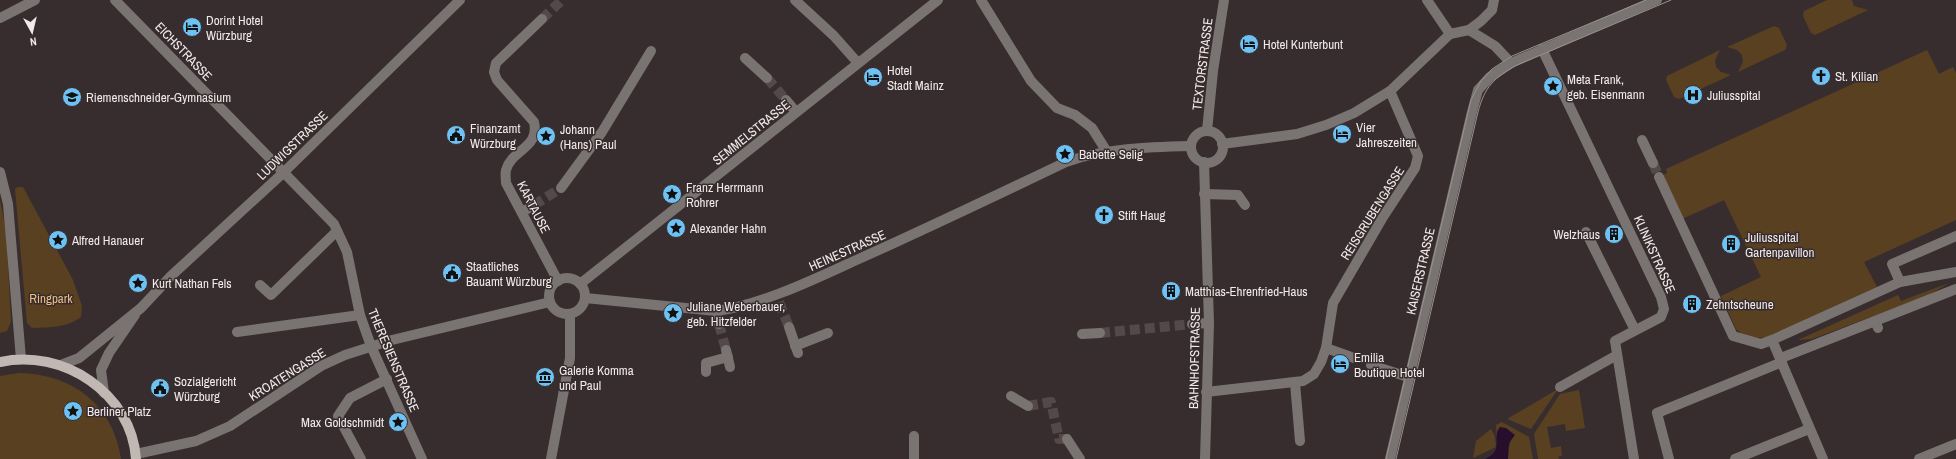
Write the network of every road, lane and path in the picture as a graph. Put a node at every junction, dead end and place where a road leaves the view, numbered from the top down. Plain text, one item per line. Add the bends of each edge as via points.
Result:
1 (35, 0) edge
2 (115, 0) edge
3 (795, 0) edge
4 (938, 0) edge
5 (981, 0) edge
6 (1224, 0) edge
7 (1427, 0) edge
8 (1494, 0) edge
9 (1657, 0) edge
10 (453, 2) edge
11 (0, 18) edge
12 (542, 19) tunnel mouth
13 (1470, 30) junction
14 (1450, 34) junction
15 (1542, 49) junction
16 (651, 51) dead end
17 (745, 58) dead end
18 (858, 63) junction
19 (1511, 63) junction
20 (767, 78) tunnel mouth
21 (1390, 91) junction
22 (786, 100) tunnel mouth
23 (796, 112) junction
24 (1207, 131) junction
25 (1642, 140) dead end
26 (1222, 144) junction
27 (1190, 146) junction
28 (1106, 152) junction
29 (1204, 162) junction
30 (1653, 163) tunnel mouth
31 (0, 172) edge
32 (283, 173) junction
33 (1659, 177) tunnel mouth
34 (561, 188) tunnel mouth
35 (1204, 194) junction
36 (534, 205) tunnel mouth
37 (1245, 205) dead end
38 (522, 212) junction
39 (337, 231) junction
40 (1586, 232) dead end
41 (1956, 236) edge
42 (1953, 273) edge
43 (561, 280) junction
44 (1900, 282) junction
45 (580, 284) junction
46 (260, 285) dead end
47 (1955, 289) edge
48 (585, 298) junction
49 (550, 302) junction
50 (141, 308) junction
51 (716, 311) junction
52 (570, 314) junction
53 (360, 315) junction
54 (1209, 323) junction
55 (720, 324) tunnel mouth
56 (1192, 324) tunnel mouth
57 (790, 327) tunnel mouth
58 (1635, 330) junction
59 (237, 332) dead end
60 (828, 333) dead end
61 (1100, 333) tunnel mouth
62 (1082, 334) dead end
63 (1772, 340) junction
64 (372, 346) junction
65 (1326, 348) junction
66 (1617, 355) junction
67 (728, 358) dead end
68 (1354, 358) dead end
69 (21, 359) junction
70 (1781, 360) junction
71 (0, 362) edge
72 (61, 365) junction
73 (1371, 365) dead end
74 (706, 372) dead end
75 (1408, 378) junction
76 (387, 379) junction
77 (1295, 383) junction
78 (1560, 387) dead end
79 (1206, 392) junction
80 (104, 393) junction
81 (1011, 396) dead end
82 (1028, 406) tunnel mouth
83 (1809, 429) junction
84 (914, 436) dead end
85 (1067, 439) tunnel mouth
86 (1300, 441) dead end
87 (1956, 444) edge
88 (136, 457) edge
89 (361, 459) edge
90 (422, 459) edge
91 (551, 459) edge
92 (914, 459) edge
93 (1080, 459) edge
94 (1205, 459) edge
95 (1390, 459) edge
96 (1634, 459) edge
97 (1670, 459) edge
98 (1735, 459) edge
99 (1823, 459) edge
100 (1919, 459) edge

1 - 11 street
2 - 32 street, EICHSTRASSE
3 - 18 street via 834,36
4 - 18 street, SEMMELSTRASSE
5 - 28 street via 1031,81 1057,108 1075,115 1092,128
6 - 24 street, TEXTORSTRASSE
7 - 14 street
8 - 13 street via 1492,10
9 - 15 street
10 - 32 street, LUDWIGSTRASSE
12 - 38 street, KARTAUSE via 496,63 495,67 497,80 534,122 536,130 534,138 510,162 506,171 506,182
13 - 14 street
13 - 19 street via 1496,46
14 - 21 street
15 - 19 street
15 - 58 street, KLINIKSTRASSE via 1663,301 1661,317
16 - 34 street via 602,132
17 - 20 street
18 - 23 street, SEMMELSTRASSE
19 - 75 street, KAISERSTRASSE via 1490,77 1478,90
21 - 26 street via 1354,113 1312,130
21 - 65 street, REISGRUBENGASSE via 1418,156 1415,168 1333,303
22 - 23 street
23 - 45 street, SEMMELSTRASSE
24 - 26 street via 1217,135
24 - 27 street via 1194,137
25 - 30 street
26 - 29 street via 1218,158
27 - 28 street, HEINESTRASSE
27 - 29 street via 1193,155
28 - 51 street, HEINESTRASSE via 1085,155 1066,162 778,298
29 - 35 street, BAHNHOFSTRASSE
31 - 69 street via 9,211
32 - 39 street, THERESIENSTRASSE via 334,224
32 - 50 street, LUDWIGSTRASSE via 171,276
33 - 63 street via 1733,336 1761,344
35 - 37 street via 1238,195
35 - 54 street, BAHNHOFSTRASSE
36 - 38 street
38 - 43 street, KARTAUSE
39 - 46 street via 301,262 271,295
39 - 53 street, THERESIENSTRASSE via 347,252
40 - 58 street
41 - 44 street via 1892,264
42 - 44 street
43 - 45 street via 570,278
43 - 49 street via 549,291
44 - 63 street
45 - 48 street
47 - 70 street via 1876,324
48 - 51 street, HEINESTRASSE
48 - 52 street via 582,307
49 - 52 street via 558,312
49 - 64 street, KROATENGASSE
50 - 72 street, LUDWIGSTRASSE via 79,358
50 - 80 street, LUDWIGSTRASSE via 109,353 101,370
51 - 55 street
52 - 91 street via 570,358
53 - 59 street
53 - 64 street, THERESIENSTRASSE
54 - 56 street
54 - 79 street, BAHNHOFSTRASSE
57 - 60 street via 797,350
58 - 66 street, KLINIKSTRASSE via 1615,341
61 - 62 street
63 - 70 street
64 - 76 street, THERESIENSTRASSE
64 - 88 street, KROATENGASSE via 321,366 230,426 196,441
65 - 68 street
65 - 77 street, REISGRUBENGASSE via 1314,374
66 - 78 street
66 - 96 street, KLINIKSTRASSE
67 - 74 street via 706,363
69 - 71 main road
69 - 72 main road via 48,361
70 - 83 street
70 - 97 street via 1656,413
72 - 80 main road via 88,379
73 - 75 street
75 - 95 street, KAISERSTRASSE
76 - 89 street via 350,398 338,416
76 - 90 street, THERESIENSTRASSE
77 - 79 street, REISGRUBENGASSE
77 - 86 street
79 - 94 street, BAHNHOFSTRASSE
80 - 88 main road via 127,424
81 - 82 street
83 - 98 street
83 - 99 street
84 - 92 street
85 - 93 street
87 - 100 street

